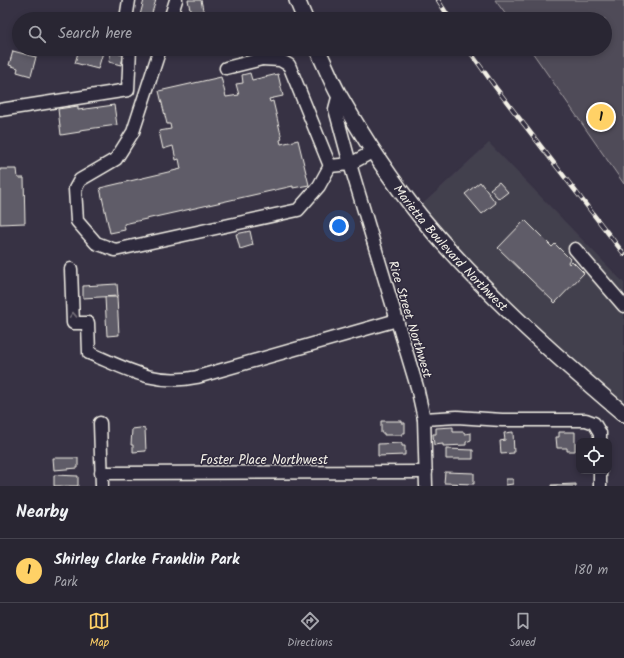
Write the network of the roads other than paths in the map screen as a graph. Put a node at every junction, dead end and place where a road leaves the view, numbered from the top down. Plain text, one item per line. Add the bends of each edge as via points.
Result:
1 (129, 0) edge
2 (176, 0) edge
3 (297, 0) edge
4 (127, 12) edge
5 (172, 12) edge
6 (302, 12) edge
7 (130, 56) edge
8 (158, 56) edge
9 (256, 56) edge
10 (267, 56) edge
11 (320, 56) edge
12 (226, 68) dead end
13 (339, 94) junction
14 (0, 110) edge
15 (374, 151) junction
16 (350, 164) junction
17 (330, 166) junction
18 (575, 249) dead end
19 (72, 269) dead end
20 (624, 306) edge
21 (397, 320) junction
22 (624, 414) edge
23 (424, 419) junction
24 (100, 422) dead end
25 (600, 438) edge
26 (426, 472) junction
27 (101, 473) junction
28 (600, 474) edge
29 (102, 486) edge
30 (426, 486) edge
31 (600, 486) edge

1 - 4 street
2 - 5 street
3 - 6 main road
7 - 14 street via 128,90
8 - 17 street via 133,132 116,159 80,180 75,189 77,221 96,243 115,250 298,210 319,186
9 - 12 street
10 - 17 street via 289,64
11 - 13 main road, Marietta Boulevard Northwest
13 - 15 main road, Marietta Boulevard Northwest
13 - 16 street, Rice Street Northwest via 335,109
15 - 16 street
15 - 22 main road, Marietta Boulevard Northwest via 419,215 452,253 495,298
16 - 17 street
16 - 21 street, Rice Street Northwest
18 - 20 street
21 -> 19 street via 185,379 165,380 89,353 88,323 73,324
21 - 23 street, Rice Street Northwest
23 - 25 street via 457,417 586,420 594,423
23 - 26 street, Rice Street Northwest
24 - 27 street
26 - 27 street, Foster Place Northwest
26 - 30 street, Rice Street Northwest
27 - 29 street
28 - 31 street

